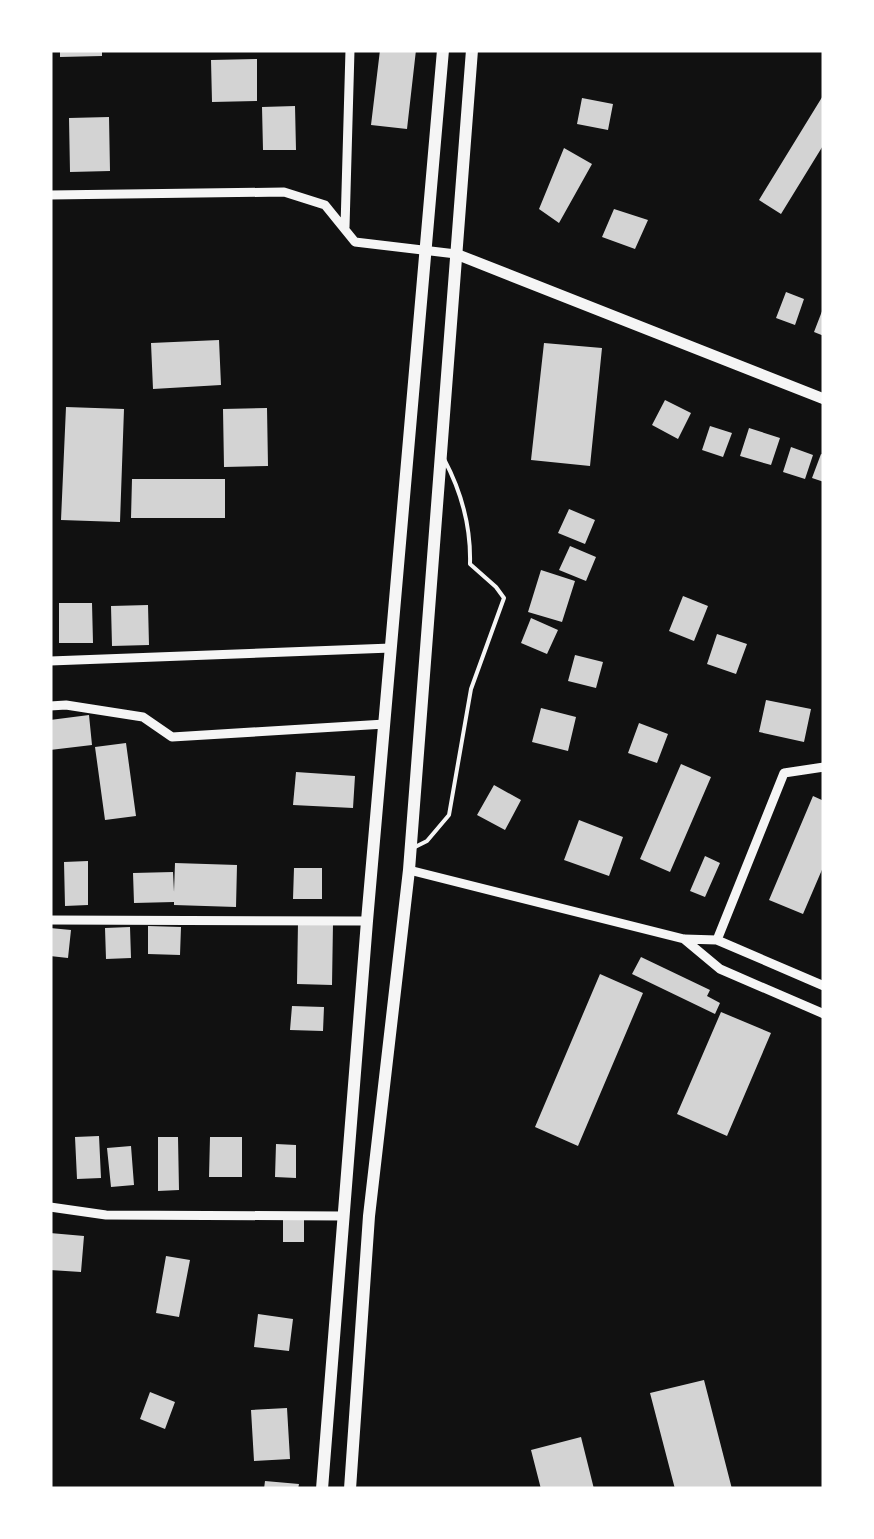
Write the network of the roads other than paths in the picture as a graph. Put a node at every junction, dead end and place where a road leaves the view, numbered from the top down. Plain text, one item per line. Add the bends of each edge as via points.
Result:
1 (350, 50) edge
2 (443, 50) edge
3 (472, 50) edge
4 (50, 195) edge
5 (345, 228) junction
6 (427, 250) junction
7 (456, 254) junction
8 (824, 399) edge
9 (441, 452) junction
10 (391, 648) junction
11 (50, 661) edge
12 (50, 706) edge
13 (384, 724) junction
14 (824, 767) edge
15 (411, 848) junction
16 (409, 870) junction
17 (50, 920) edge
18 (367, 921) junction
19 (684, 940) junction
20 (717, 940) junction
21 (824, 986) edge
22 (824, 1014) edge
23 (50, 1208) edge
24 (343, 1216) junction
25 (322, 1489) edge
26 (350, 1489) edge

1 - 5 street
2 - 6 main road
3 - 7 main road
4 - 5 street via 284,192 326,204
5 - 6 street via 355,242
6 - 7 street
6 - 10 main road
7 - 8 main road
7 - 9 main road
9 - 15 main road
9 - 15 lane via 471,538 470,564 504,598 471,689 449,815 428,841
10 - 11 street
10 - 13 main road
12 - 13 street via 143,717 172,737
13 - 18 main road
14 - 20 street via 784,772
15 - 16 main road
16 - 19 street
16 - 26 main road via 369,1216
17 - 18 street
18 - 24 main road
19 - 20 street
19 - 22 street via 720,969
20 - 21 street
23 - 24 street via 106,1215
24 - 25 main road

